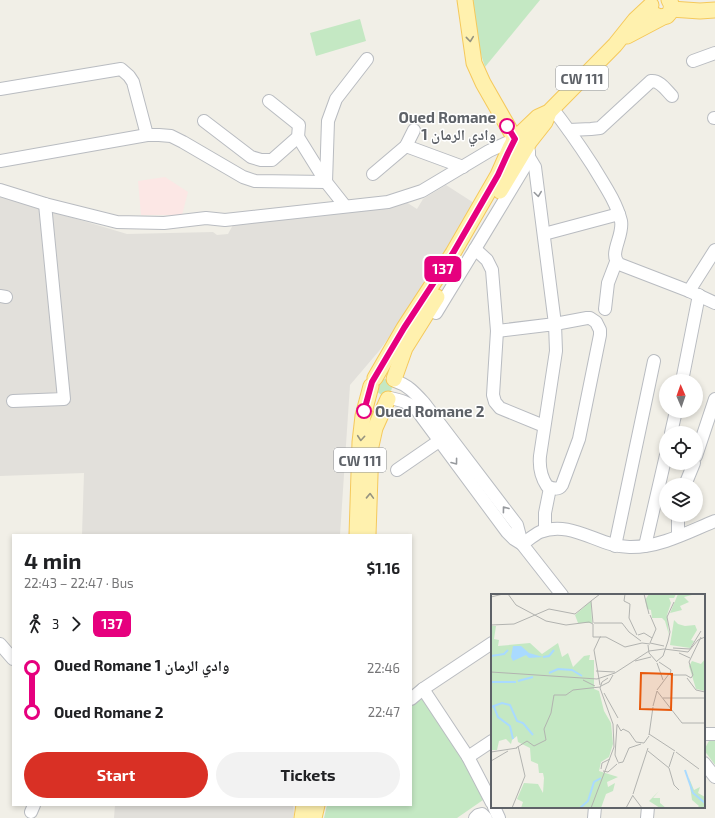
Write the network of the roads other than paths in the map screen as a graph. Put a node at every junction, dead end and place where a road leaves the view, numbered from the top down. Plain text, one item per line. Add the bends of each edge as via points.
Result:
1 (465, 0) edge
2 (704, 0) edge
3 (652, 3) edge
4 (670, 6) edge
5 (715, 9) edge
6 (615, 44) junction
7 (715, 53) edge
8 (367, 59) dead end
9 (693, 61) dead end
10 (0, 89) edge
11 (672, 96) dead end
12 (269, 101) dead end
13 (551, 110) junction
14 (204, 121) dead end
15 (414, 130) dead end
16 (569, 130) junction
17 (147, 135) junction
18 (298, 136) junction
19 (406, 146) junction
20 (524, 147) junction
21 (0, 161) edge
22 (463, 167) junction
23 (373, 174) dead end
24 (326, 182) junction
25 (0, 190) edge
26 (45, 204) junction
27 (345, 206) junction
28 (619, 214) junction
29 (544, 234) junction
30 (475, 249) junction
31 (715, 250) edge
32 (616, 262) junction
33 (694, 293) junction
34 (715, 304) edge
35 (605, 309) dead end
36 (555, 324) junction
37 (497, 331) junction
38 (401, 357) junction
39 (654, 361) dead end
40 (683, 374) edge
41 (394, 380) junction
42 (373, 382) junction
43 (389, 398) junction
44 (715, 399) edge
45 (13, 401) dead end
46 (420, 406) junction
47 (544, 426) junction
48 (703, 435) edge
49 (439, 441) junction
50 (397, 470) dead end
51 (663, 470) edge
52 (550, 488) junction
53 (715, 521) edge
54 (678, 522) edge
55 (545, 530) junction
56 (357, 534) edge
57 (368, 534) edge
58 (678, 536) junction
59 (522, 544) junction
60 (615, 546) junction
61 (645, 546) junction
62 (560, 594) edge
63 (0, 644) edge
64 (491, 644) edge
65 (12, 658) edge
66 (424, 690) junction
67 (412, 698) edge
68 (491, 742) edge
69 (468, 757) junction
70 (705, 764) edge
71 (715, 777) edge
72 (491, 801) edge
73 (304, 806) edge
74 (317, 806) edge
75 (494, 808) edge
76 (595, 808) edge
77 (648, 808) edge
78 (302, 818) edge
79 (314, 818) edge
80 (476, 818) edge
81 (486, 818) edge
82 (499, 818) edge
83 (594, 818) edge
84 (647, 818) edge

1 -> 20 main road via 474,63 486,90
2 - 5 main road
3 - 4 main road via 651,9 654,14
3 - 6 main road, CW 111
4 - 5 main road via 700,11
4 - 6 main road
6 - 13 main road, CW 111
7 - 9 street
8 - 24 street via 336,99 328,120
10 - 17 street via 121,69 134,82
11 - 16 street via 659,82 651,81 600,128
12 - 18 street via 298,125
13 - 16 street
13 - 20 main road, CW 111 via 538,117
14 - 18 street via 251,157 261,160 272,160
15 - 19 street
16 - 28 street via 606,186
17 - 21 street
17 - 24 street via 171,136 255,181
18 - 24 street
19 - 22 street
19 - 23 street
20 - 22 street via 489,151
20 -> 29 street via 535,167
20 - 30 street via 527,163
20 - 38 main road
20 - 42 main road, CW 111 via 508,153 453,253 404,328
22 - 27 street via 422,191 388,202
24 - 27 street
25 - 26 street
26 - 27 street via 117,222 164,223 206,218 225,220
26 - 45 street via 64,399
28 - 29 street
28 - 32 street via 621,231 614,255
29 - 36 street
30 - 37 street via 487,260 492,270
30 - 38 street via 421,336 407,355
31 - 33 street
32 - 33 street
32 - 35 street via 608,284
33 - 34 street
33 - 40 street
36 - 37 street
36 - 47 street via 556,351
36 - 52 street via 590,318 596,322 600,335 579,439 562,485 557,489
37 - 47 street via 495,402 500,408
38 - 41 main road
39 - 60 street
41 - 42 main road via 382,374
41 - 43 main road via 396,390
41 - 46 street via 410,388
42 - 43 main road via 374,395 378,398
42 -> 56 main road, CW 111 via 363,416 360,442
43 - 46 street
57 -> 43 main road via 371,446 375,428
44 - 48 street
46 - 49 street
59 -> 46 street via 517,525
47 - 52 street via 540,466 543,479
49 - 50 street
49 -> 59 street via 507,532
51 - 61 street
52 - 55 street via 545,513
53 - 58 street
54 - 58 street
55 - 59 street
55 - 60 street via 571,530
58 - 61 street
59 - 62 street
60 - 61 street
63 - 65 street
64 - 66 street
66 - 67 street
66 - 69 street
68 - 69 street
69 - 72 street
70 - 71 street
73 - 78 main road
74 - 79 main road
75 - 82 street
76 - 83 street
77 - 84 street
80 - 81 street via 482,814

